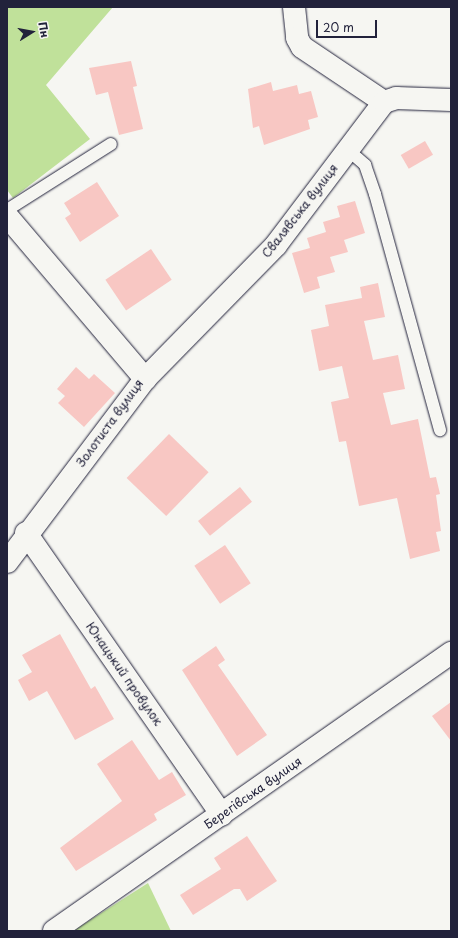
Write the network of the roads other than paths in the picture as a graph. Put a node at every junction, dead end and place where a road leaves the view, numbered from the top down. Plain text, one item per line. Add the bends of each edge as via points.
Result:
1 (294, 7) edge
2 (451, 100) edge
3 (384, 102) junction
4 (111, 144) dead end
5 (348, 150) junction
6 (7, 210) edge
7 (7, 216) edge
8 (145, 379) junction
9 (440, 430) dead end
10 (26, 533) junction
11 (7, 562) edge
12 (451, 653) edge
13 (222, 815) junction
14 (54, 931) edge

1 - 3 street via 297,38 302,47
2 - 3 street via 396,98
3 - 5 street, Свалявська вулиця
4 - 6 lane
5 - 8 street, Свалявська вулиця via 276,245
5 - 9 lane via 365,165 375,194
7 - 8 street, Золотиста вулиця
8 - 10 street, Золотиста вулиця
10 - 11 street, Золотиста вулиця
10 - 13 street, Юнацький провулок
12 - 13 street, Берегівська вулиця
13 - 14 street, Берегівська вулиця

